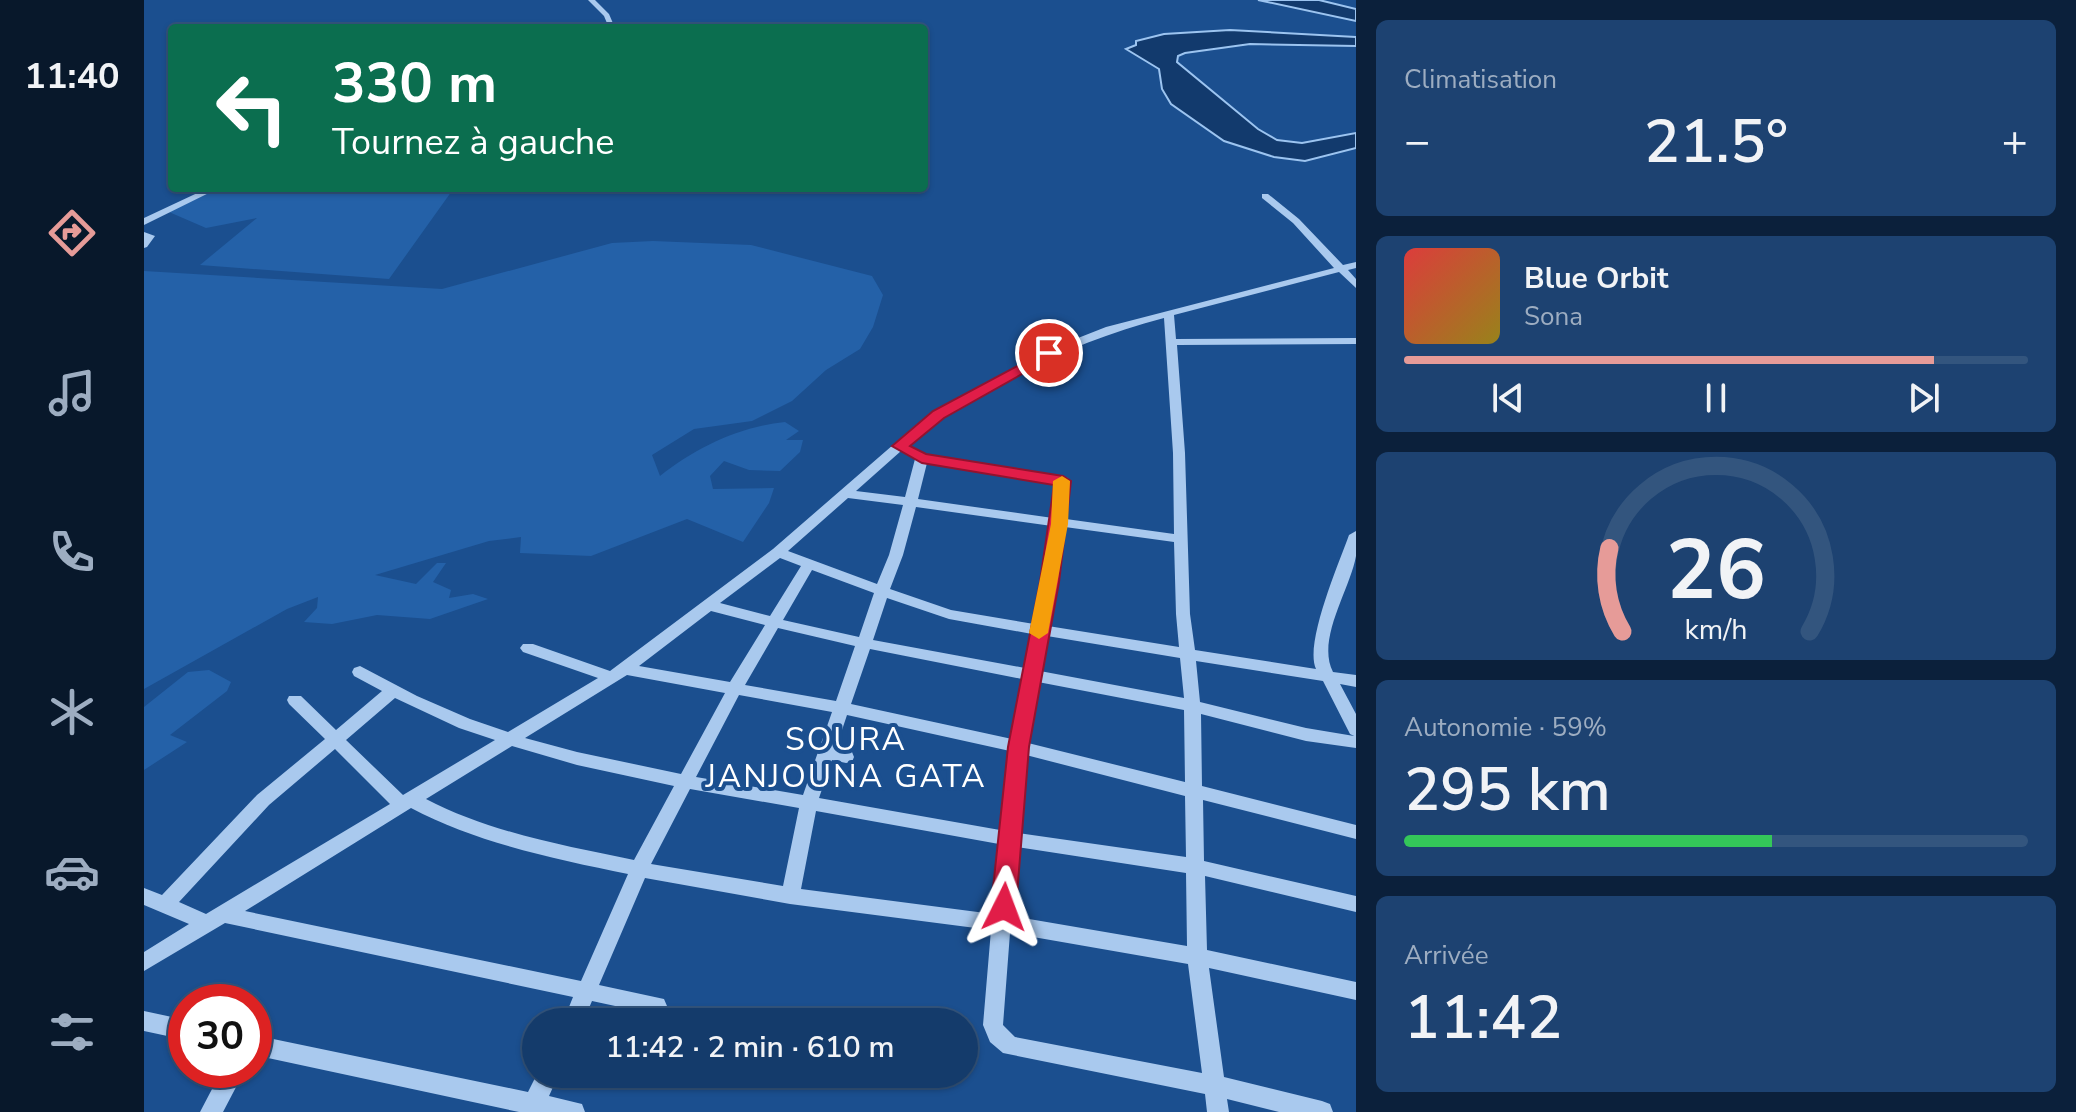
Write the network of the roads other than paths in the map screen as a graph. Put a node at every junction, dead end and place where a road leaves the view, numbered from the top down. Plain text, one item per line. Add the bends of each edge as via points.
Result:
1 (591, 0) edge
2 (610, 24) edge
3 (207, 192) edge
4 (1265, 196) dead end
5 (144, 222) edge
6 (144, 235) edge
7 (144, 245) edge
8 (1349, 267) edge
9 (1356, 285) edge
10 (1169, 314) junction
11 (1356, 341) edge
12 (1172, 342) junction
13 (900, 446) junction
14 (922, 458) junction
15 (843, 493) junction
16 (911, 503) junction
17 (1059, 524) junction
18 (1356, 535) edge
19 (1180, 539) junction
20 (778, 552) junction
21 (809, 564) junction
22 (882, 591) junction
23 (708, 605) junction
24 (772, 623) junction
25 (1039, 631) junction
26 (863, 644) junction
27 (528, 648) dead end
28 (1189, 656) junction
29 (360, 672) dead end
30 (618, 673) junction
31 (1030, 674) junction
32 (1330, 677) junction
33 (1356, 681) edge
34 (735, 688) junction
35 (392, 692) junction
36 (295, 700) dead end
37 (1193, 705) junction
38 (840, 708) junction
39 (1356, 730) edge
40 (506, 738) junction
41 (336, 741) junction
42 (1356, 742) edge
43 (1019, 747) junction
44 (826, 752) junction
45 (846, 757) dead end
46 (685, 781) junction
47 (1195, 792) junction
48 (405, 801) junction
49 (809, 803) junction
50 (1356, 832) edge
51 (1007, 837) junction
52 (1193, 866) junction
53 (639, 869) junction
54 (144, 896) edge
55 (790, 896) junction
56 (1356, 904) edge
57 (165, 905) junction
58 (215, 918) junction
59 (1003, 923) junction
60 (1197, 956) junction
61 (144, 962) edge
62 (587, 991) junction
63 (1356, 991) edge
64 (657, 1006) dead end
65 (579, 1008) edge
66 (144, 1021) edge
67 (168, 1026) edge
68 (272, 1049) edge
69 (1213, 1085) junction
70 (224, 1088) edge
71 (541, 1088) edge
72 (532, 1107) edge
73 (211, 1112) edge
74 (574, 1112) edge
75 (1218, 1112) edge
76 (1322, 1112) edge

1 - 2 street
3 - 5 street
4 - 8 street
6 - 7 street via 150,236
8 - 9 street
8 - 10 street
10 - 12 street
10 - 13 street via 1049,353 939,414
11 - 12 street
12 - 19 street
13 - 14 street
13 - 15 street
14 - 16 street
14 - 17 street via 1063,481
15 - 16 street
15 - 20 street
16 - 17 street
16 - 22 street
17 - 19 street
17 - 25 street
18 - 32 street via 1324,629 1320,661
19 - 28 street
20 - 21 street
20 - 23 street
21 - 22 street
21 - 24 street
22 - 25 street via 949,614
22 - 26 street
23 - 24 street
23 - 30 street
24 - 26 street
24 - 34 street
25 - 28 street
25 - 31 street
26 - 31 street
26 - 38 street
27 - 30 street
28 - 32 street
28 - 37 street
29 - 35 street
30 - 34 street
30 - 40 street
31 - 37 street
31 - 43 street
32 - 33 street
32 - 39 street
34 - 38 street
34 - 46 street
35 - 40 street
35 - 41 street
36 - 41 street
37 - 42 street via 1307,735
37 - 47 street
38 - 43 street
38 - 44 street
40 - 46 street
40 - 48 street
41 - 48 street
41 - 57 street via 263,800
43 - 47 street
43 - 51 street
44 - 45 street
44 - 49 street
46 - 49 street
46 - 53 street
47 - 50 street
47 - 52 street
48 - 53 street via 454,820
48 - 58 street
49 - 51 street
49 - 55 street
51 - 52 street
51 - 59 street
52 - 56 street
52 - 60 street
53 - 55 street
53 - 62 street
54 - 57 street
55 - 59 street
57 - 58 street
58 - 61 street
58 - 62 street
59 - 60 street
59 - 69 street via 993,1025 1010,1046
60 - 63 street
60 - 69 street
62 - 64 street
62 - 65 street
66 - 67 street
68 - 72 street
69 - 75 street
69 - 76 street
70 - 73 street
71 - 72 street
72 - 74 street

